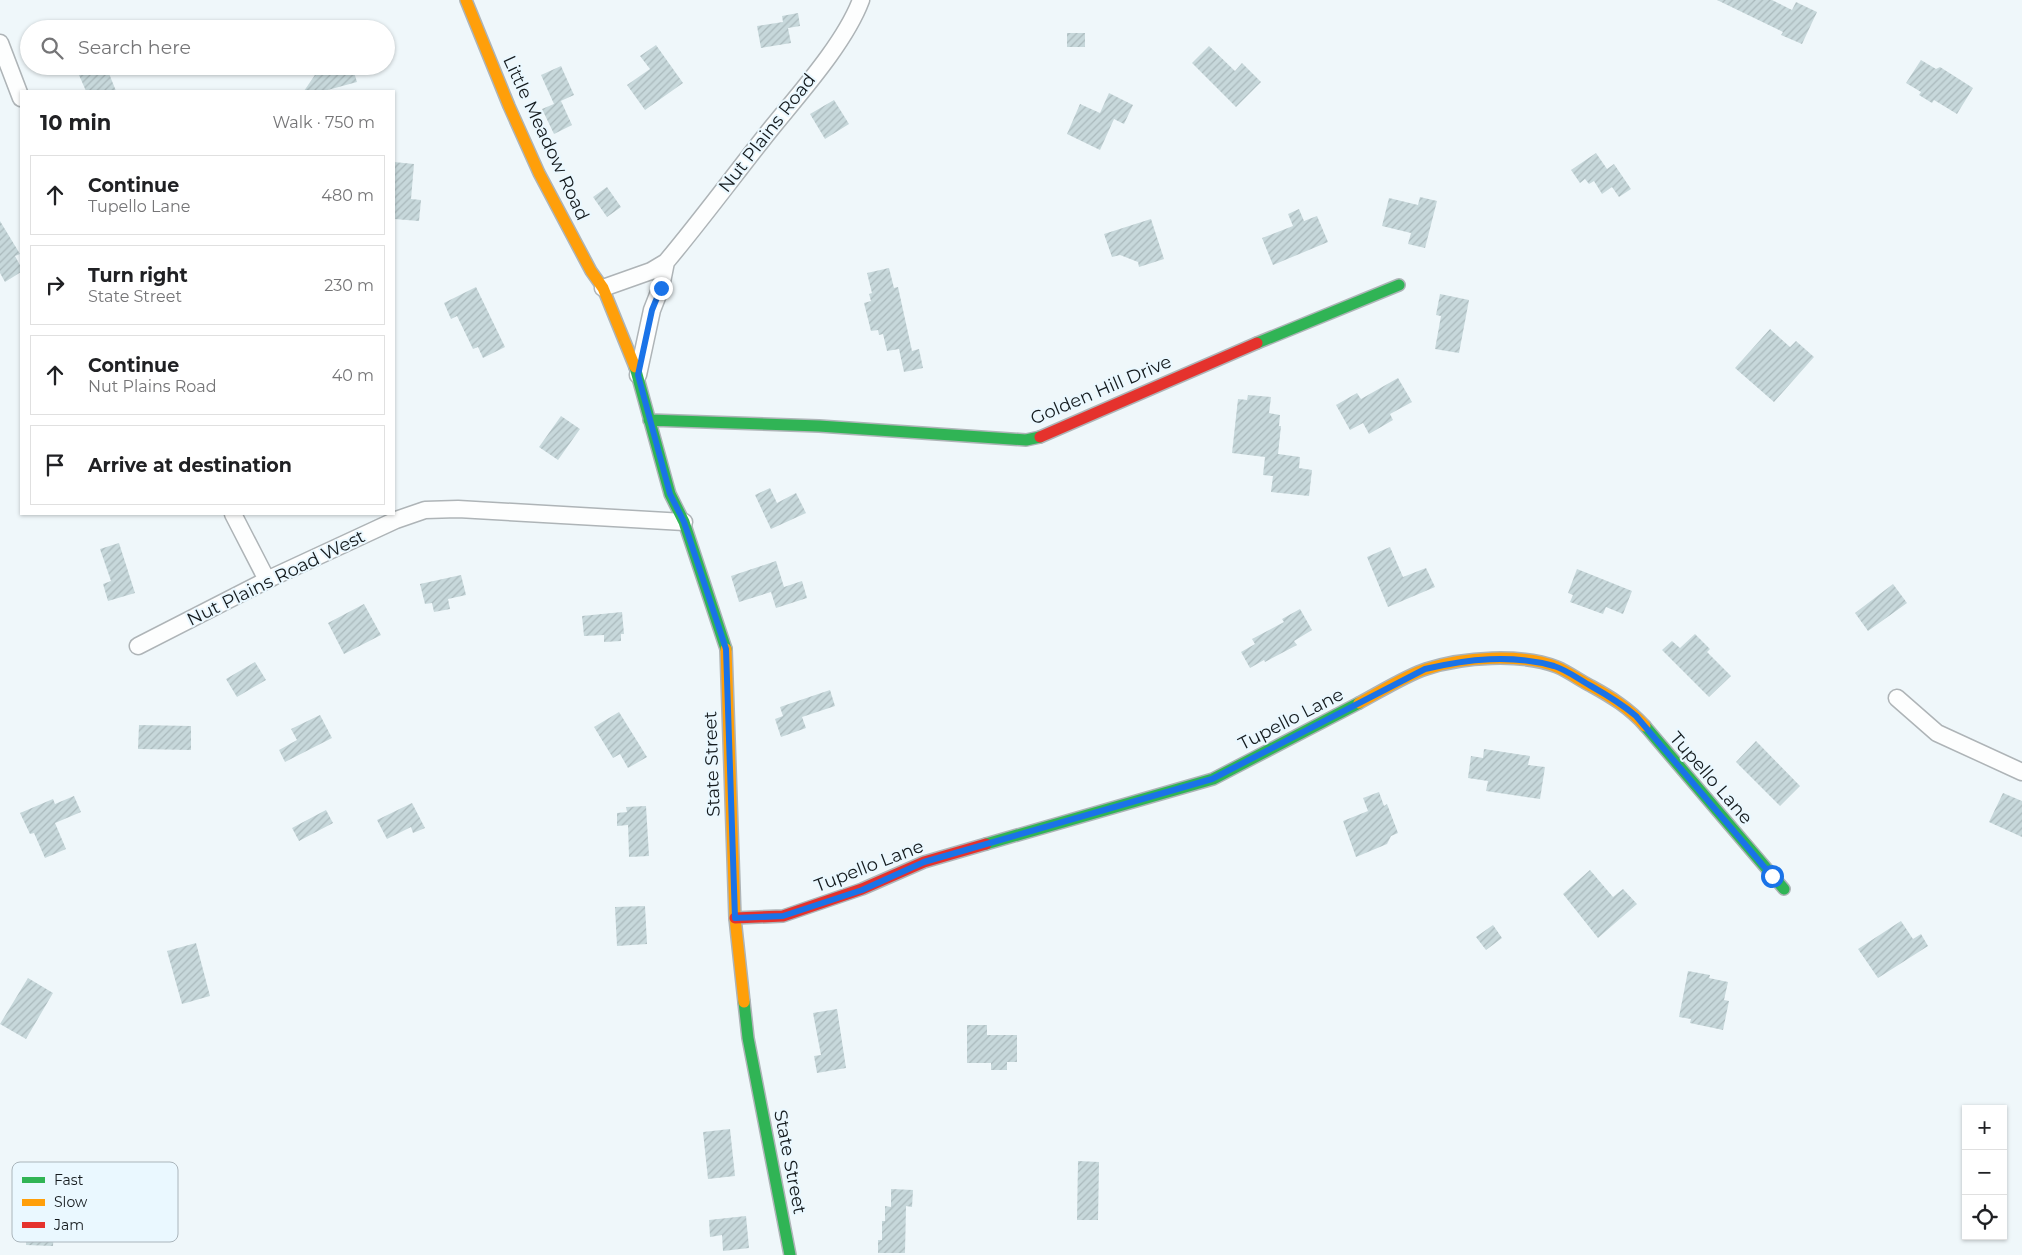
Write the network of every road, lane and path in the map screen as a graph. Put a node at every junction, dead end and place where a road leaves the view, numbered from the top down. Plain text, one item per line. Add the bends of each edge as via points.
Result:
1 (466, 0) edge
2 (861, 0) edge
3 (0, 43) edge
4 (20, 95) edge
5 (666, 262) junction
6 (1400, 284) dead end
7 (603, 288) junction
8 (638, 375) junction
9 (649, 420) junction
10 (234, 515) edge
11 (684, 522) junction
12 (267, 580) junction
13 (138, 646) dead end
14 (1897, 698) dead end
15 (2022, 772) edge
16 (1784, 889) dead end
17 (735, 918) junction
18 (790, 1255) edge

1 - 7 street, Little Meadow Road via 539,173
2 - 5 street, Nut Plains Road via 835,45 803,89
3 - 4 street
5 - 7 street, Nut Plains Road via 651,271
5 - 8 street, Nut Plains Road
6 - 9 street, Golden Hill Drive via 1206,364 1044,436 1026,440 819,426
7 - 8 street, State Street
8 - 9 street, State Street
9 - 11 street, State Street via 670,494
10 - 12 street
11 - 12 street, Nut Plains Road West via 426,510 396,520
11 - 17 street, State Street via 726,649
12 - 13 street, Nut Plains Road West
14 - 15 street via 1937,733
16 - 17 street, Tupello Lane via 1636,716 1620,702 1555,666 1486,659 1425,669 1212,779 924,862 862,890 783,916
17 - 18 street, State Street via 748,1038

